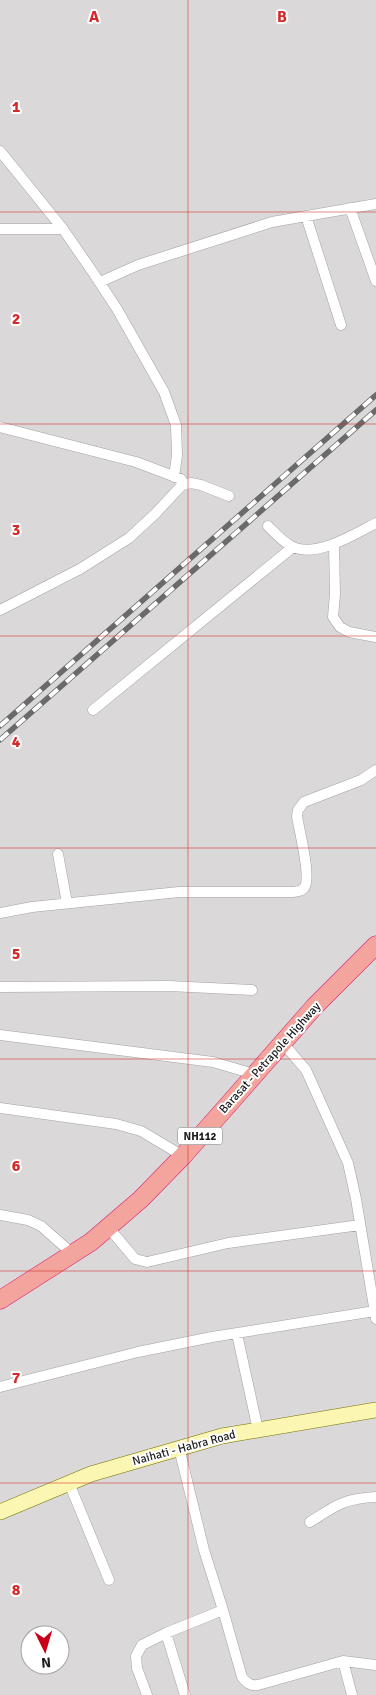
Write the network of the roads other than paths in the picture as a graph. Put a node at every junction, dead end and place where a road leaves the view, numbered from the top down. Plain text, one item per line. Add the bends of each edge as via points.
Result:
1 (0, 151) edge
2 (376, 204) edge
3 (350, 208) junction
4 (306, 216) junction
5 (0, 229) edge
6 (63, 229) junction
7 (376, 281) edge
8 (100, 282) junction
9 (340, 325) dead end
10 (0, 427) edge
11 (174, 477) junction
12 (191, 483) junction
13 (229, 496) dead end
14 (376, 523) edge
15 (268, 526) dead end
16 (334, 544) junction
17 (293, 547) junction
18 (0, 610) edge
19 (376, 637) edge
20 (93, 710) dead end
21 (376, 770) edge
22 (58, 854) dead end
23 (66, 903) junction
24 (0, 913) edge
25 (376, 945) edge
26 (0, 987) edge
27 (252, 990) dead end
28 (0, 1035) edge
29 (283, 1043) junction
30 (254, 1074) junction
31 (0, 1108) edge
32 (183, 1156) junction
33 (0, 1215) edge
34 (360, 1225) junction
35 (109, 1228) junction
36 (74, 1255) junction
37 (0, 1300) edge
38 (376, 1315) edge
39 (236, 1334) junction
40 (0, 1387) edge
41 (376, 1410) edge
42 (258, 1430) junction
43 (179, 1448) junction
44 (69, 1483) junction
45 (376, 1497) edge
46 (0, 1512) edge
47 (310, 1522) dead end
48 (109, 1580) dead end
49 (224, 1610) junction
50 (166, 1633) junction
51 (343, 1661) junction
52 (376, 1665) edge
53 (252, 1690) edge
54 (147, 1695) edge
55 (185, 1695) edge
56 (352, 1695) edge

1 - 6 street
2 - 3 street
3 - 4 street
3 - 7 street
4 - 8 street via 272,222 138,265
4 - 9 street
5 - 6 street
6 - 8 street
8 - 11 street via 172,411 177,441
10 - 11 street via 136,462
11 - 12 street
12 - 13 street
12 - 18 street via 176,490 130,538 80,569
14 - 16 street
15 - 17 street
16 - 17 street via 308,549
16 - 19 street via 333,617 340,627 349,632
17 - 20 street
21 - 23 street via 361,780 304,802 298,810 307,876 302,891 179,892
22 - 23 street
23 - 24 street
25 - 29 highway, Barasat - Petrapole Highway / NH112
26 - 27 street via 169,986
28 - 30 street via 213,1062
29 - 30 highway, Barasat - Petrapole Highway / NH112
29 - 34 street via 306,1070 348,1164
30 - 32 highway, Barasat - Petrapole Highway / NH112
31 - 32 street via 116,1124 141,1131
32 - 35 highway, Barasat - Petrapole Highway / NH112
33 - 36 street via 41,1226
34 - 35 street via 228,1243 147,1262 134,1259
34 - 38 street
35 - 36 highway, Barasat - Petrapole Highway / NH112
36 - 37 highway, Barasat - Petrapole Highway / NH112
38 - 39 street
39 - 40 street via 138,1352
39 - 42 street
41 - 42 main road, Naihati - Habra Road
42 - 43 main road, Naihati - Habra Road
43 - 44 main road, Naihati - Habra Road
43 - 49 street via 204,1550
44 - 46 main road, Naihati - Habra Road
44 - 48 street
45 - 47 street via 340,1502
49 - 50 street
49 - 53 street via 242,1677
50 - 54 street via 142,1646 136,1656
50 - 55 street
51 - 52 street
51 - 53 street
51 - 56 street

